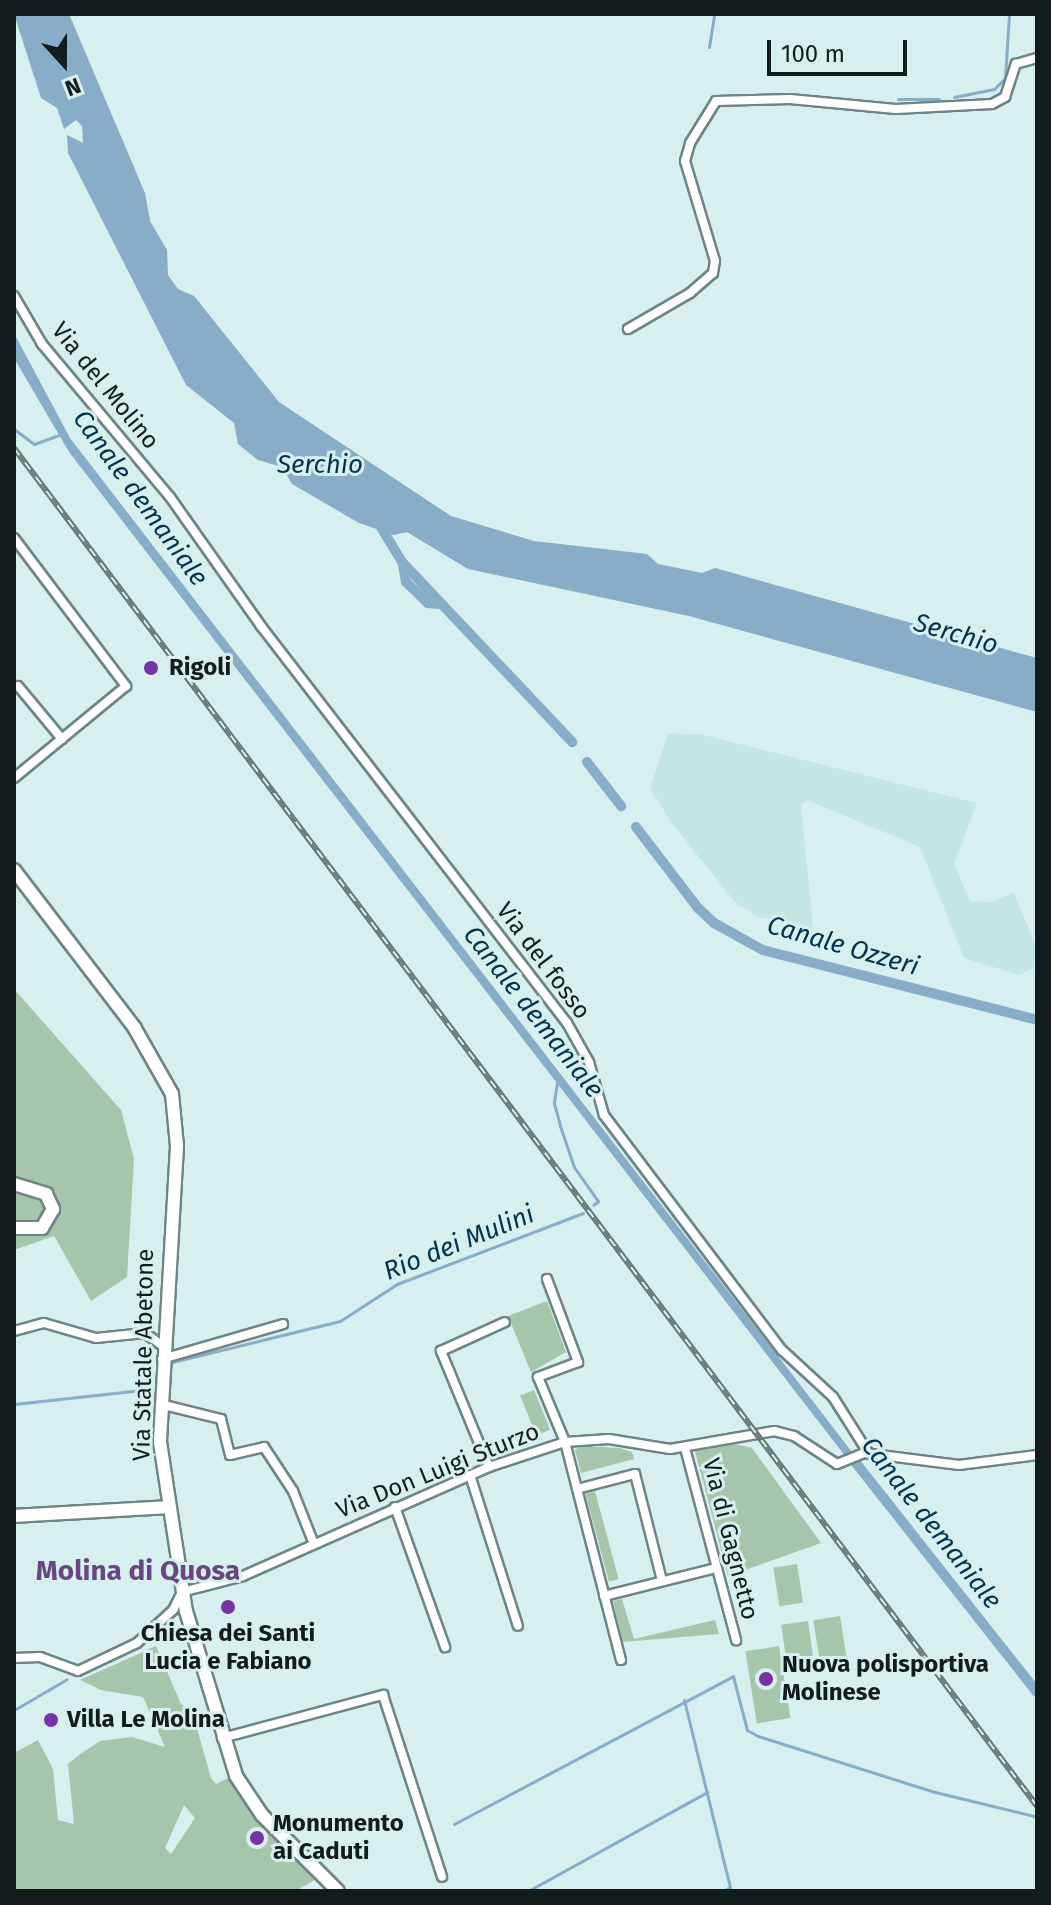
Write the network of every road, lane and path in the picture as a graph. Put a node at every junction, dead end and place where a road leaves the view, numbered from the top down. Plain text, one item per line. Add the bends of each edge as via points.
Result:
1 (1037, 58) edge
2 (14, 296) edge
3 (628, 329) dead end
4 (170, 497) joint
5 (14, 538) edge
6 (18, 686) dead end
7 (62, 739) junction
8 (14, 777) edge
9 (14, 870) edge
10 (14, 1184) edge
11 (14, 1228) edge
12 (547, 1279) dead end
13 (505, 1322) dead end
14 (283, 1324) dead end
15 (14, 1331) edge
16 (162, 1353) junction
17 (160, 1404) junction
18 (565, 1442) junction
19 (685, 1448) junction
20 (869, 1454) junction
21 (1037, 1455) edge
22 (489, 1467) junction
23 (470, 1475) junction
24 (577, 1489) junction
25 (169, 1507) junction
26 (395, 1507) junction
27 (14, 1516) edge
28 (314, 1544) junction
29 (716, 1568) junction
30 (662, 1581) junction
31 (182, 1592) junction
32 (604, 1596) junction
33 (518, 1626) dead end
34 (736, 1640) dead end
35 (445, 1647) dead end
36 (14, 1658) edge
37 (621, 1660) dead end
38 (222, 1738) junction
39 (442, 1877) dead end
40 (338, 1891) edge

1 - 3 street via 1016,64 1005,97 992,104 896,109 790,99 716,101 685,161 715,261 713,273 690,293
2 - 4 street, Via del Molino via 42,344
4 - 20 street, Via del fosso via 261,626 567,1023 589,1062 604,1115 782,1350 833,1397
5 - 7 street via 126,686
6 - 7 street
7 - 8 street
9 - 16 main road, Via Statale Abetone via 134,1027 172,1094 177,1146
10 - 11 main road via 46,1194 53,1209 42,1228
12 - 18 street via 578,1362 538,1377
13 - 22 street via 441,1351
14 - 16 street
15 - 16 street via 44,1323 96,1338 145,1333
16 - 17 main road, Via Statale Abetone
17 - 25 main road, Via Statale Abetone
17 - 28 street via 221,1419 230,1455 264,1447 293,1491
18 - 19 street, Via Don Luigi Sturzo via 609,1439
18 - 22 street, Via Don Luigi Sturzo
18 - 24 street
19 - 20 street, Via Don Luigi Sturzo via 782,1432 828,1462 844,1464
19 - 29 street, Via di Gagnetto
20 - 21 street, Via Don Luigi Sturzo via 948,1465
22 - 23 street, Via Don Luigi Sturzo
23 - 26 street, Via Don Luigi Sturzo
23 - 33 street
24 - 30 street via 635,1474
24 - 32 street
25 - 27 main road
25 - 31 main road, Via Statale Abetone
26 - 28 street, Via Don Luigi Sturzo
26 - 35 street
28 - 31 street, Via Don Luigi Sturzo via 243,1576
29 - 30 street
29 - 34 street, Via di Gagnetto
30 - 32 street
31 - 36 street via 146,1636 78,1671 40,1657
31 - 38 main road, Via Statale Abetone
32 - 37 street
38 - 39 street via 383,1695
38 - 40 main road, Via Statale Abetone via 256,1808

